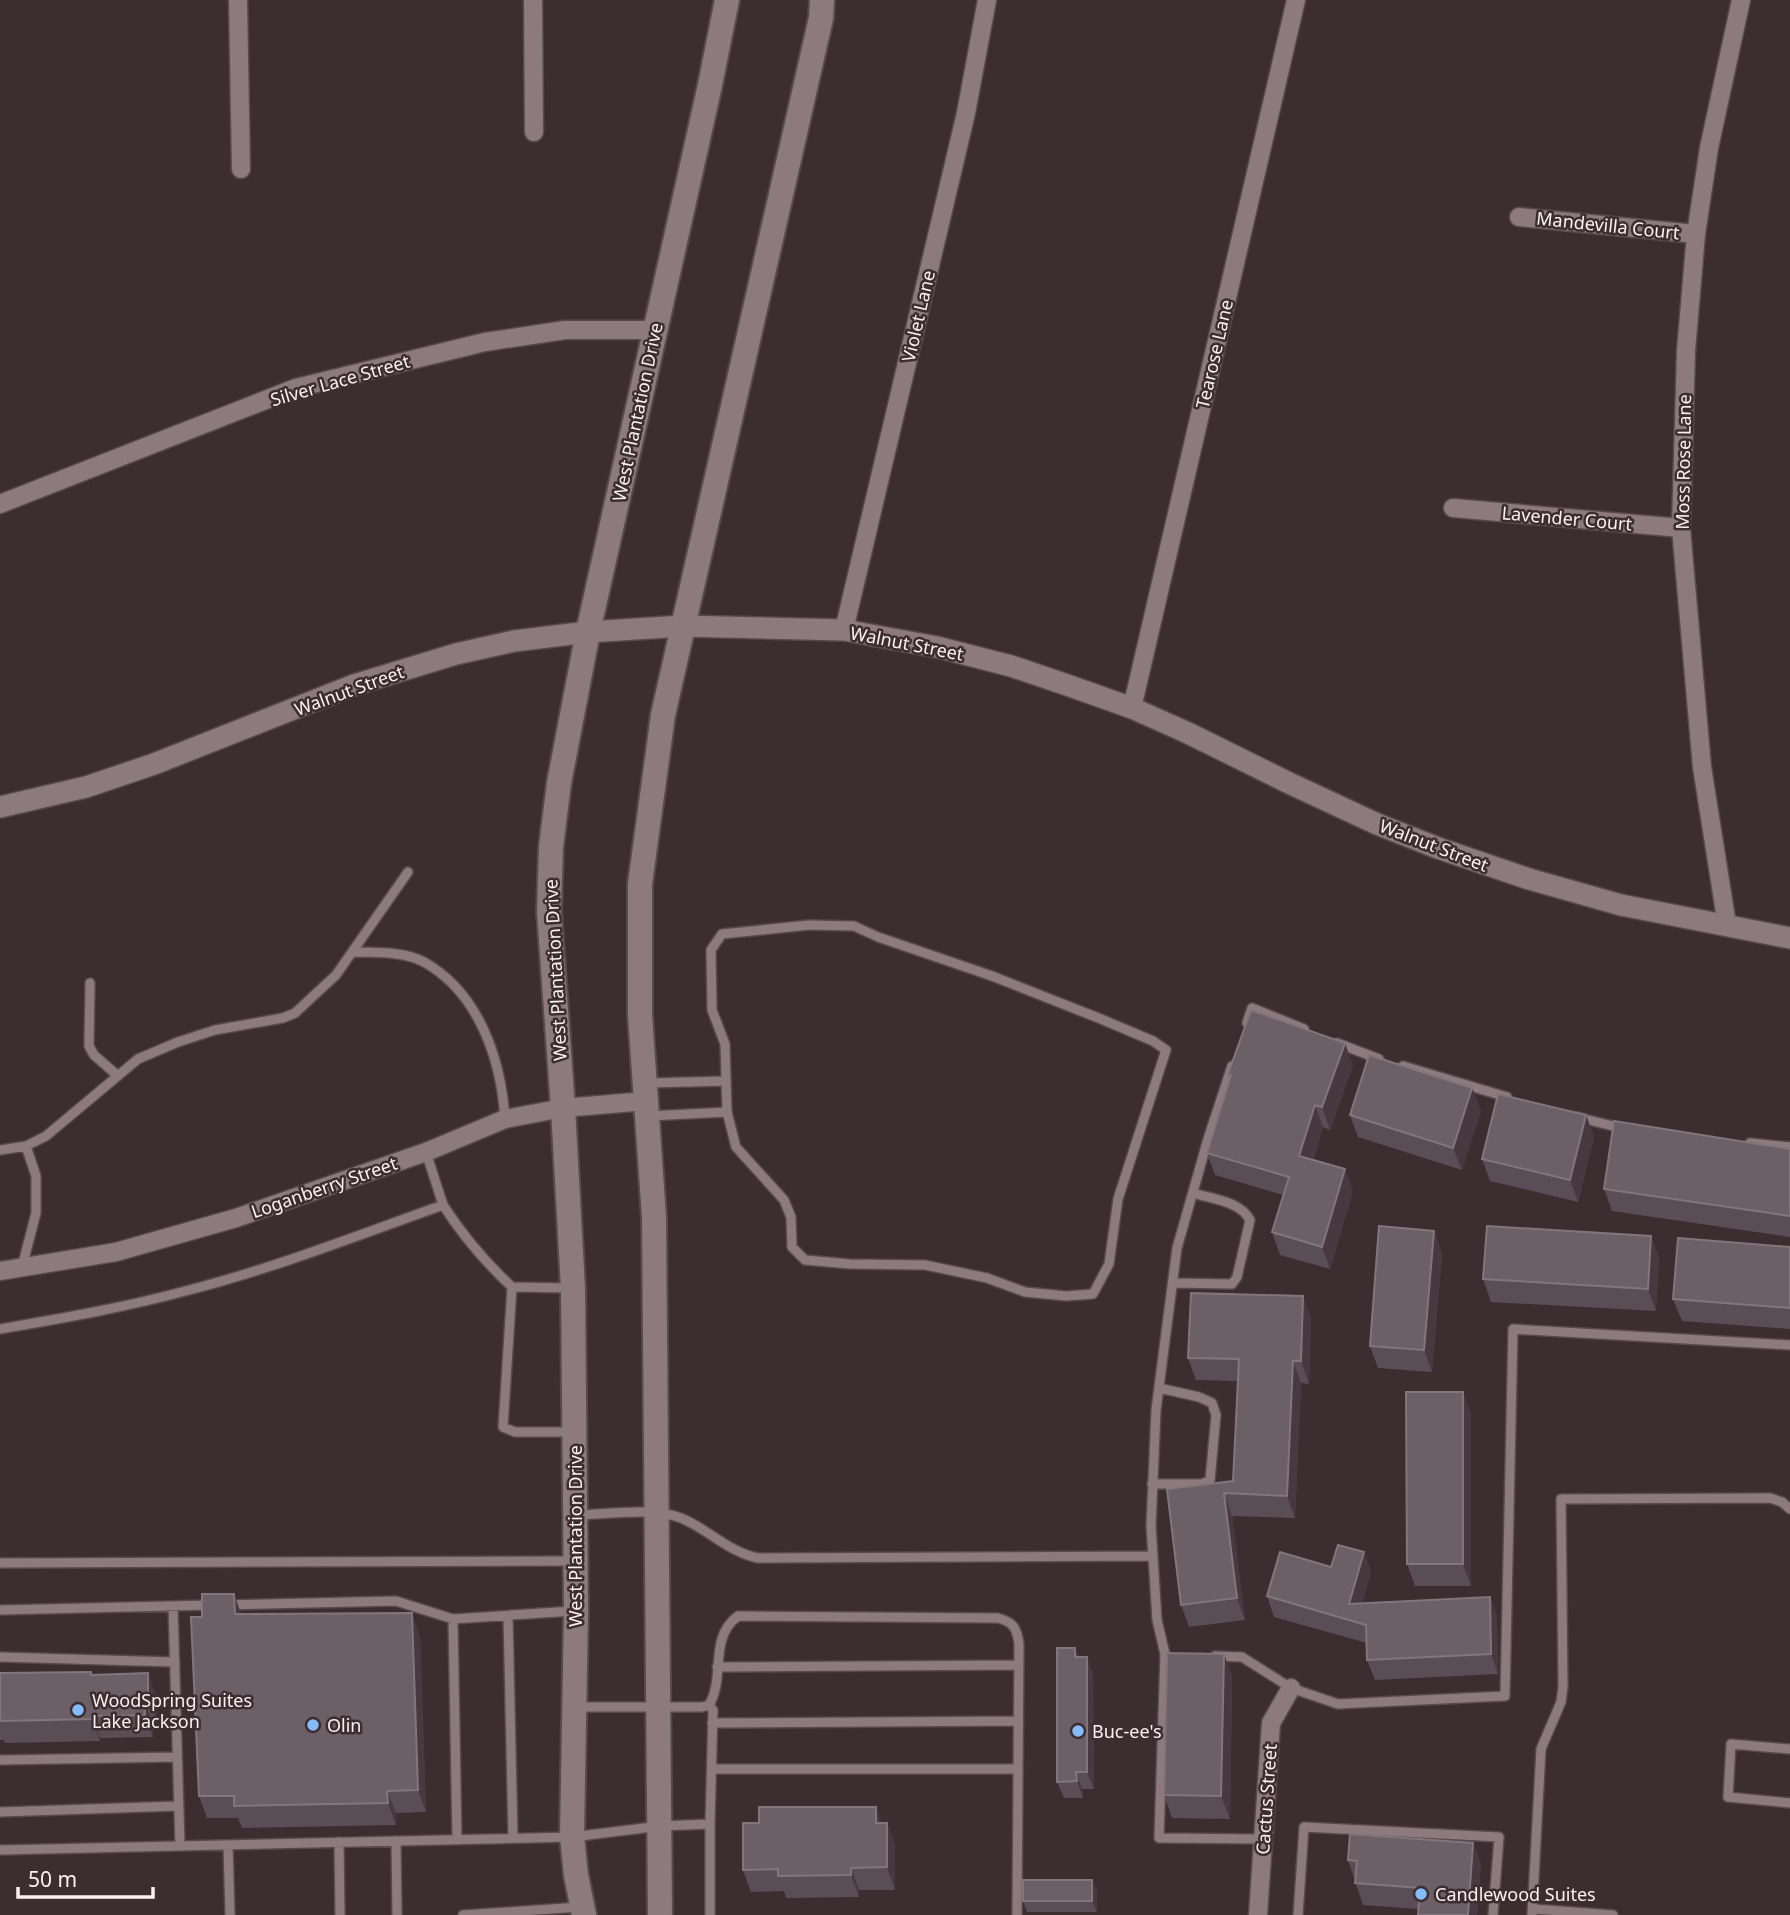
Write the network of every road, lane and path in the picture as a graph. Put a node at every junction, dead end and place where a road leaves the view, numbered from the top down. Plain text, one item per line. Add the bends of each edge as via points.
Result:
1 (238, 0) edge
2 (533, 0) edge
3 (727, 0) edge
4 (822, 0) edge
5 (987, 0) edge
6 (1296, 0) edge
7 (1741, 0) edge
8 (534, 132) dead end
9 (241, 169) dead end
10 (1519, 217) dead end
11 (1696, 234) junction
12 (655, 330) junction
13 (0, 504) edge
14 (1454, 508) dead end
15 (1681, 528) junction
16 (683, 626) junction
17 (844, 630) junction
18 (588, 632) junction
19 (1132, 708) junction
20 (0, 807) edge
21 (408, 872) dead end
22 (1727, 925) junction
23 (1790, 938) edge
24 (354, 952) junction
25 (90, 983) dead end
26 (1310, 1032) edge
27 (1243, 1034) edge
28 (1322, 1037) edge
29 (1234, 1060) edge
30 (118, 1076) junction
31 (726, 1081) junction
32 (646, 1100) junction
33 (1516, 1100) edge
34 (564, 1108) junction
35 (727, 1112) junction
36 (1567, 1114) edge
37 (505, 1119) junction
38 (1632, 1130) edge
39 (1737, 1142) edge
40 (26, 1146) junction
41 (1790, 1147) edge
42 (0, 1150) edge
43 (426, 1152) junction
44 (1193, 1193) junction
45 (443, 1205) junction
46 (22, 1268) junction
47 (0, 1271) edge
48 (1173, 1283) junction
49 (512, 1287) junction
50 (573, 1288) junction
51 (0, 1329) edge
52 (1790, 1345) edge
53 (1159, 1388) junction
54 (575, 1432) junction
55 (1152, 1484) junction
56 (1790, 1509) edge
57 (657, 1513) junction
58 (576, 1515) junction
59 (1153, 1556) junction
60 (576, 1561) junction
61 (0, 1563) edge
62 (173, 1606) junction
63 (0, 1610) edge
64 (576, 1611) junction
65 (508, 1616) junction
66 (453, 1619) junction
67 (1165, 1654) junction
68 (1178, 1655) edge
69 (1204, 1656) edge
70 (0, 1657) edge
71 (175, 1662) junction
72 (1019, 1665) junction
73 (718, 1667) junction
74 (1291, 1688) junction
75 (709, 1705) junction
76 (658, 1706) junction
77 (575, 1707) junction
78 (1018, 1721) junction
79 (712, 1723) junction
80 (1790, 1749) edge
81 (177, 1757) junction
82 (0, 1760) edge
83 (712, 1769) junction
84 (1018, 1769) junction
85 (1790, 1803) edge
86 (178, 1806) junction
87 (0, 1812) edge
88 (710, 1824) junction
89 (660, 1825) junction
90 (572, 1837) junction
91 (513, 1838) junction
92 (1263, 1839) junction
93 (457, 1840) junction
94 (396, 1841) junction
95 (339, 1842) junction
96 (228, 1845) junction
97 (180, 1846) junction
98 (0, 1850) edge
99 (584, 1911) edge
100 (1533, 1912) edge
101 (1562, 1913) edge
102 (230, 1915) edge
103 (340, 1915) edge
104 (397, 1915) edge
105 (463, 1915) edge
106 (660, 1915) edge
107 (710, 1915) edge
108 (1017, 1915) edge
109 (1258, 1915) edge
110 (1298, 1915) edge
111 (1493, 1915) edge
112 (1613, 1915) edge

1 - 9 street
2 - 8 street
3 - 12 main road, West Plantation Drive
4 - 16 main road
5 - 17 street, Violet Lane via 966,113
6 - 19 street, Tearose Lane
7 - 11 street, Moss Rose Lane
10 - 11 street, Mandevilla Court
11 - 15 street, Moss Rose Lane via 1686,351
12 - 13 street, Silver Lace Street via 565,330 485,342 296,388
12 - 18 main road, West Plantation Drive
14 - 15 street, Lavender Court
15 - 22 street, Moss Rose Lane via 1702,767
16 - 17 street, Walnut Street
16 - 18 street, Walnut Street
16 - 32 main road via 663,715 640,884 640,1015
17 - 19 street, Walnut Street via 1011,666
18 - 20 street, Walnut Street via 456,654 354,685 142,768
18 - 34 main road, West Plantation Drive via 551,848 549,912
19 - 22 street, Walnut Street via 1438,848 1621,905
21 - 24 lane
22 - 23 street, Walnut Street
24 - 30 lane via 295,1013 177,1042 138,1059
24 - 37 lane via 398,954 422,961 451,982 477,1014 492,1049
25 - 30 lane via 89,1046
26 - 27 lane via 1252,1008
28 - 33 lane via 1368,1056
29 - 44 lane
30 - 40 lane via 46,1136
31 - 32 lane
31 - 35 lane
31 - 35 lane via 725,1044 712,1010 711,950 722,934 809,925 854,926 1101,1019 1166,1050 1118,1199 1110,1264 1093,1294 1025,1293 987,1278 925,1265 805,1260 792,1247 791,1217 784,1200 736,1147
32 - 34 street, Loganberry Street
32 - 35 lane
32 - 57 main road via 654,1217
34 - 37 street, Loganberry Street
34 - 50 main road, West Plantation Drive
36 - 38 lane
37 - 43 street, Loganberry Street
39 - 41 lane
40 - 42 lane
40 - 46 lane via 36,1176 36,1213
43 - 45 lane
43 - 46 street, Loganberry Street via 167,1238
44 - 48 lane via 1177,1248
44 - 48 lane via 1245,1211 1250,1220 1245,1243 1232,1284
45 - 49 lane via 486,1263
45 - 51 lane via 191,1290
46 - 47 street, Loganberry Street
48 - 53 lane
49 - 50 lane
49 - 54 lane via 503,1427 515,1432
50 - 54 main road, West Plantation Drive
52 - 74 lane via 1513,1329 1505,1696 1338,1704
53 - 55 lane
53 - 55 lane via 1212,1403 1216,1415 1210,1480
54 - 58 main road, West Plantation Drive
55 - 59 lane
56 - 100 lane via 1770,1499 1561,1499 1563,1687 1541,1749
57 - 58 lane
57 - 59 lane via 687,1521 738,1552 758,1558
57 - 76 main road
58 - 60 main road, West Plantation Drive
59 - 67 lane via 1157,1620
60 - 61 lane
60 - 64 main road, West Plantation Drive
62 - 63 lane
62 - 66 lane via 396,1601
62 - 71 lane
64 - 65 lane
64 - 77 main road, West Plantation Drive
65 - 66 lane
65 - 91 lane
66 - 93 lane
67 - 68 lane
67 - 92 lane via 1159,1838
69 - 74 lane via 1242,1657
70 - 71 lane
71 - 81 lane
72 - 73 lane
72 - 73 lane via 1017,1632 1007,1620 998,1618 738,1616 724,1631
72 - 78 lane
73 - 75 lane via 715,1696
74 - 92 street, Cactus Street via 1271,1723
75 - 76 lane
75 - 79 lane
76 - 77 lane
76 - 89 main road
77 - 90 main road, West Plantation Drive
78 - 79 lane
78 - 84 lane
79 - 83 lane
80 - 85 lane via 1731,1744 1728,1797
81 - 82 lane
81 - 86 lane
83 - 84 lane
83 - 88 lane
84 - 108 lane
86 - 87 lane
86 - 97 lane
88 - 89 lane
88 - 107 lane
89 - 90 lane
89 - 106 main road
90 - 91 lane
90 - 99 main road, West Plantation Drive
91 - 93 lane
92 - 109 street, Cactus Street
93 - 94 lane
94 - 95 lane
94 - 104 lane
95 - 96 lane
95 - 103 lane
96 - 97 lane
96 - 102 lane
97 - 98 lane
99 - 105 lane
100 - 101 lane
101 - 112 lane
110 - 111 lane via 1304,1827 1499,1837

